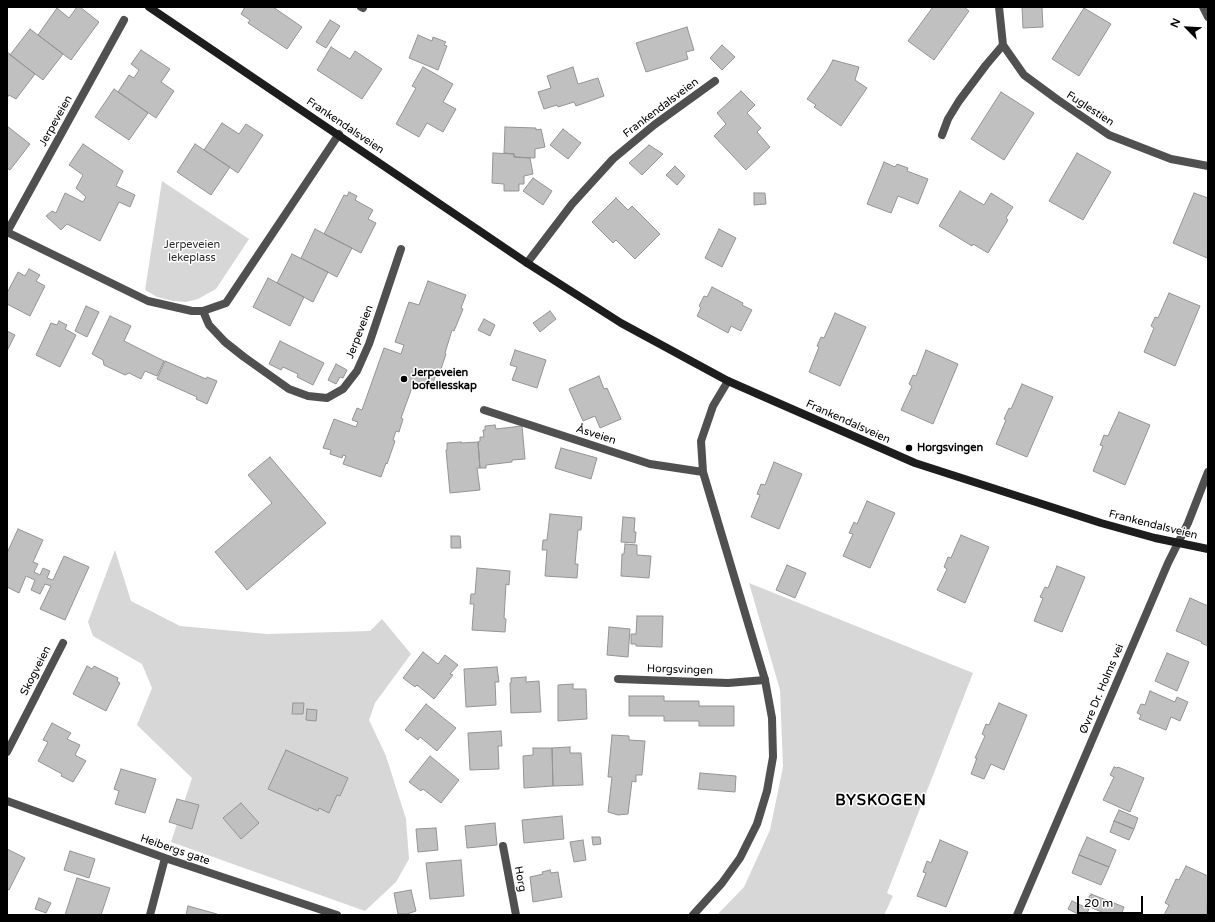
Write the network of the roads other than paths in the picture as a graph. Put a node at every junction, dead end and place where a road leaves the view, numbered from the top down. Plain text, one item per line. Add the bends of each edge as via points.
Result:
1 (149, 7) edge
2 (999, 7) edge
3 (1204, 7) edge
4 (1208, 17) edge
5 (124, 20) dead end
6 (1003, 45) junction
7 (715, 81) dead end
8 (339, 134) junction
9 (942, 135) dead end
10 (1208, 166) edge
11 (7, 232) edge
12 (401, 249) dead end
13 (527, 263) junction
14 (203, 311) junction
15 (728, 381) junction
16 (484, 410) dead end
17 (703, 472) junction
18 (1208, 472) edge
19 (1178, 543) junction
20 (1208, 549) edge
21 (63, 643) dead end
22 (618, 679) dead end
23 (765, 680) junction
24 (7, 752) edge
25 (7, 801) edge
26 (503, 846) dead end
27 (165, 858) junction
28 (150, 915) edge
29 (337, 915) edge
30 (516, 915) edge
31 (693, 915) edge
32 (1018, 915) edge

1 - 8 main road, Frankendalsveien
2 - 6 street, Fuglestien
3 - 4 street
5 - 11 street, Jerpeveien
6 - 9 street via 959,101
6 - 10 street, Fuglestien via 1024,75 1109,135 1171,159
7 - 13 street, Frankendalsveien via 654,125 613,159 572,204
8 - 13 main road, Frankendalsveien
8 - 14 street, Jerpeveien via 226,303
11 - 14 street, Jerpeveien via 148,301
12 - 14 street, Jerpeveien via 369,344 357,371 343,389 327,398 308,396 289,389 225,342 209,325
13 - 15 main road, Frankendalsveien via 621,323
15 - 17 street via 713,406 701,441
15 - 19 main road, Frankendalsveien via 915,463 1101,523
16 - 17 street, Åsveien via 650,464
17 - 23 street
18 - 19 street, Øvre Dr. Holms vei
19 - 20 main road, Frankendalsveien
19 - 32 street, Øvre Dr. Holms vei
21 - 24 street, Skogveien
22 - 23 street, Horgsvingen via 728,683
23 - 31 street via 772,718 773,758 757,824 740,858 722,883
25 - 27 street, Heibergs gate
26 - 30 street, Horg
27 - 28 street
27 - 29 street, Heibergs gate

